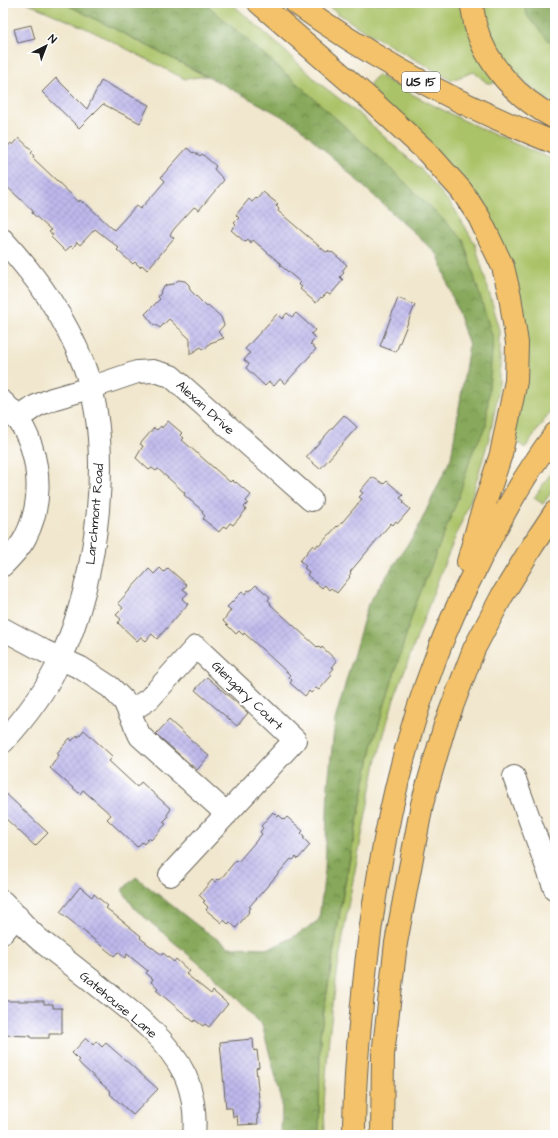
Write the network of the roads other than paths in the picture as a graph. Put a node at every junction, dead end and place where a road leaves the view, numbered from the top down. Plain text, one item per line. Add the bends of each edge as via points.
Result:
1 (259, 3) edge
2 (296, 3) edge
3 (472, 3) edge
4 (555, 118) edge
5 (555, 143) edge
6 (3, 240) edge
7 (90, 388) junction
8 (10, 410) edge
9 (555, 434) edge
10 (311, 500) dead end
11 (555, 512) edge
12 (3, 565) edge
13 (457, 607) junction
14 (3, 629) edge
15 (61, 658) junction
16 (129, 712) junction
17 (3, 742) edge
18 (514, 777) dead end
19 (227, 814) junction
20 (170, 875) dead end
21 (555, 890) edge
22 (8, 917) edge
23 (194, 1135) edge
24 (354, 1135) edge
25 (382, 1135) edge

1 - 13 highway via 428,152 461,190 479,217 503,267 517,343 516,381 501,454 479,522
2 - 5 highway, US 15 via 409,76 487,114
3 - 4 highway via 476,25 494,66 526,100
6 - 7 street, Larchmont Road via 27,267 64,322 84,367
7 - 8 street, Alexan Drive via 36,406
7 - 10 street, Alexan Drive via 137,372 153,371 171,376
7 - 15 street, Larchmont Road via 98,428 99,485 96,518 84,593
8 - 12 street, Alexan Drive via 24,431 34,456 38,485 35,512 26,537
9 - 13 highway via 497,525
11 - 25 highway via 502,596 474,649 445,724 422,804 396,943 383,1055
13 - 24 highway via 417,712 384,841 366,963 358,1044
14 - 15 street
15 - 16 street via 110,687 124,701
15 - 17 street, Larchmont Road via 53,675 24,718
16 - 19 street via 140,736
16 - 19 street, Glengary Court via 149,699 196,647 294,740
18 - 21 street
19 - 20 street, Glengary Court
22 - 23 street, Gatehouse Lane via 122,1004 160,1039 185,1076 193,1109

